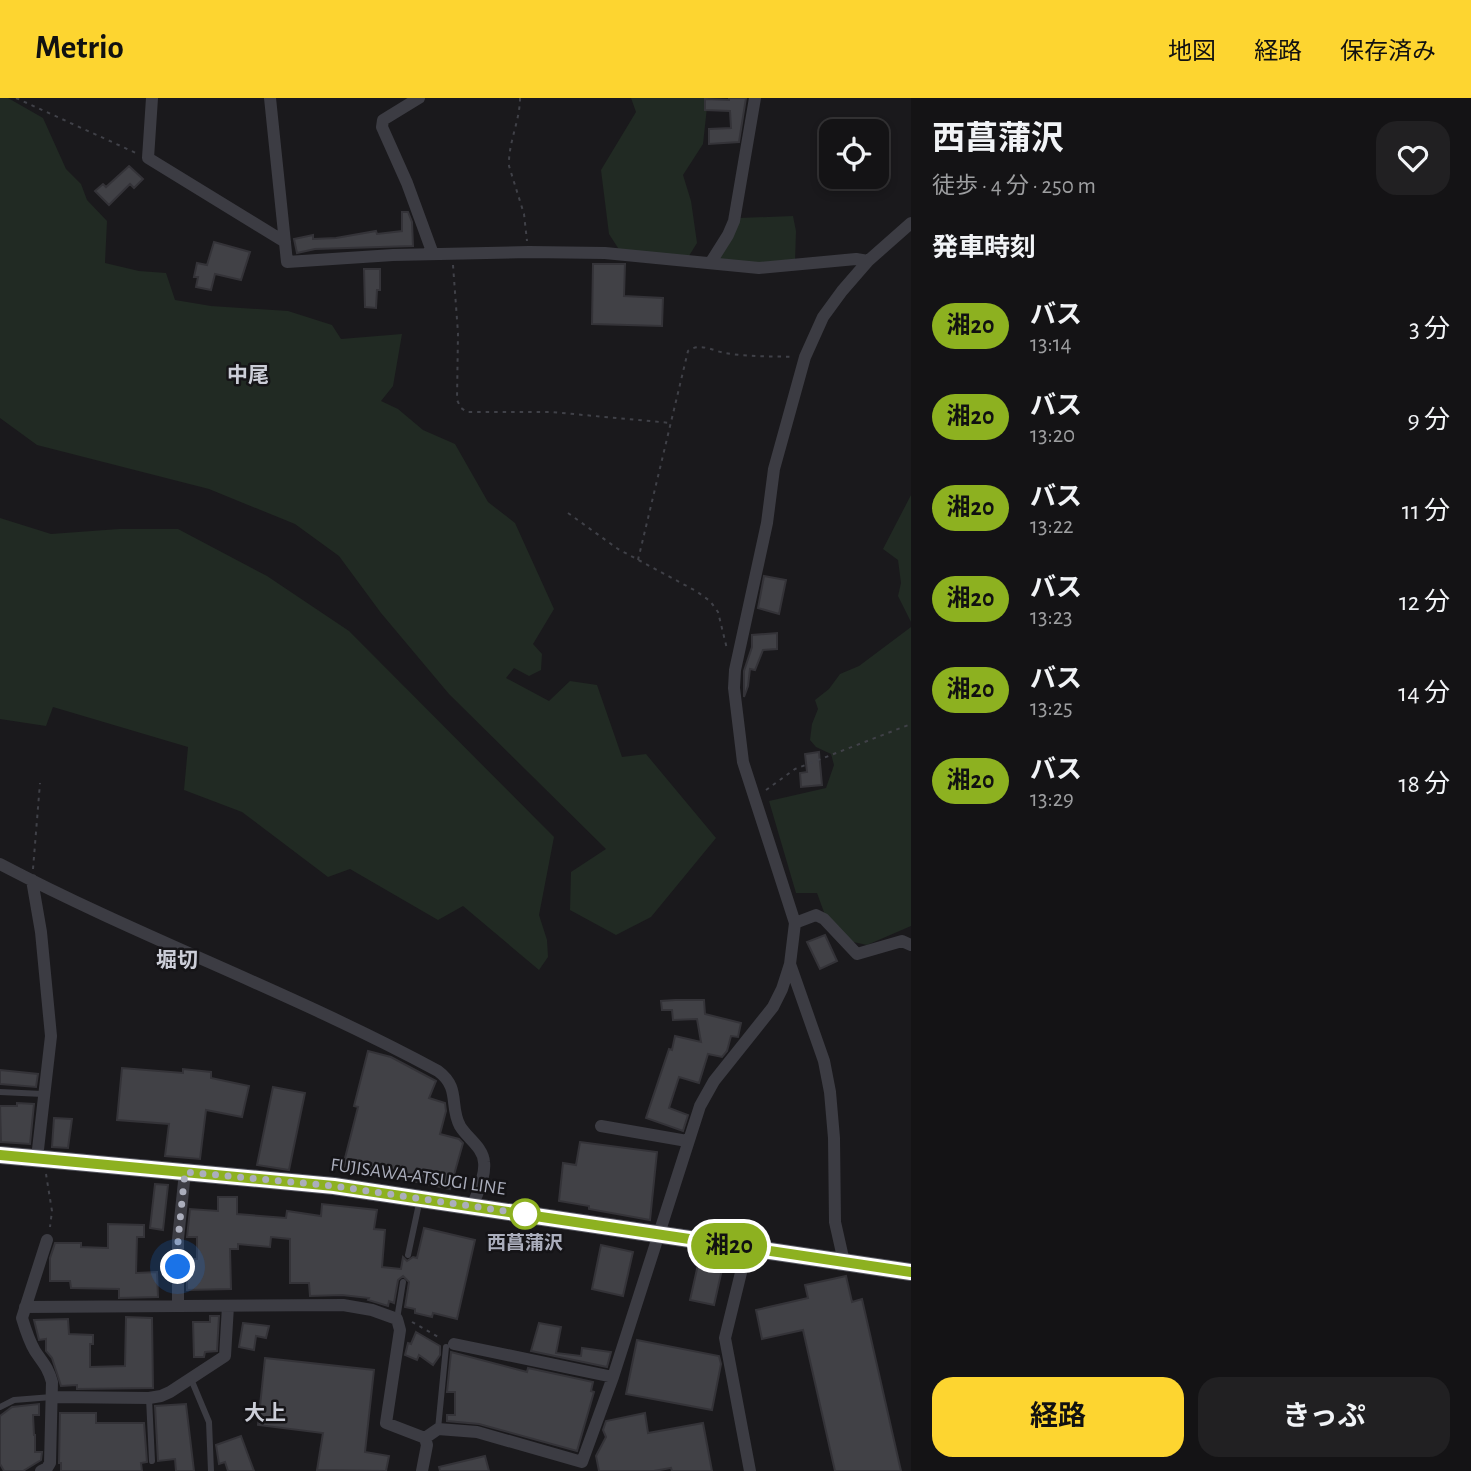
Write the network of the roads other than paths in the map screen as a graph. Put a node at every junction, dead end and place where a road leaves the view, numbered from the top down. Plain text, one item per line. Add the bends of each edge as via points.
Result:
1 (152, 98) edge
2 (270, 98) edge
3 (419, 98) edge
4 (755, 98) edge
5 (911, 223) edge
6 (285, 242) junction
7 (433, 254) junction
8 (868, 261) junction
9 (711, 262) junction
10 (0, 864) edge
11 (32, 880) junction
12 (795, 923) junction
13 (911, 945) edge
14 (790, 964) junction
15 (0, 1092) edge
16 (43, 1094) junction
17 (601, 1126) dead end
18 (687, 1141) junction
19 (0, 1155) edge
20 (40, 1159) junction
21 (185, 1172) junction
22 (420, 1198) junction
23 (473, 1205) junction
24 (658, 1235) junction
25 (47, 1240) road end
26 (747, 1248) junction
27 (408, 1255) dead end
28 (844, 1262) junction
29 (911, 1272) edge
30 (403, 1282) dead end
31 (178, 1306) junction
32 (228, 1306) junction
33 (25, 1307) junction
34 (397, 1319) junction
35 (450, 1346) joint
36 (191, 1377) junction
37 (613, 1377) junction
38 (52, 1398) junction
39 (149, 1398) junction
40 (0, 1407) edge
41 (438, 1429) junction
42 (425, 1438) junction
43 (152, 1461) dead end
44 (41, 1471) edge
45 (211, 1471) edge
46 (422, 1471) edge
47 (750, 1471) edge

1 - 6 street via 148,159
2 - 6 street
3 - 7 street via 388,116 382,127
4 - 9 street via 734,221
5 - 8 street
6 - 7 street via 287,262
7 - 9 street via 605,253
8 - 9 street via 759,268
8 - 12 street via 823,317 805,357 774,469 735,670 743,762
10 - 11 street
11 - 16 street via 50,1010
11 - 23 street via 297,1001 445,1076 461,1128 484,1161
12 - 13 street via 816,915 858,954 902,941
12 - 14 street
14 - 18 street via 773,1007 714,1081
14 - 28 street via 824,1061 830,1092 835,1222
15 - 16 lane
16 - 20 street
17 - 18 street
18 - 24 street
19 - 20 main road, FUJISAWA-ATSUGI LINE
20 - 21 main road, FUJISAWA-ATSUGI LINE
21 - 22 main road, FUJISAWA-ATSUGI LINE
21 - 31 street
22 - 23 main road, FUJISAWA-ATSUGI LINE
22 - 27 lane
23 - 24 main road, FUJISAWA-ATSUGI LINE
24 - 26 main road, FUJISAWA-ATSUGI LINE
24 - 37 street
25 - 33 street
26 - 28 main road, FUJISAWA-ATSUGI LINE
26 - 47 street via 725,1338
28 - 29 main road, FUJISAWA-ATSUGI LINE
30 - 34 lane
31 - 32 street
31 - 33 street
32 - 34 street via 357,1306
32 - 36 street via 225,1356
33 - 38 street via 22,1318 49,1370
34 - 42 street via 399,1344 386,1423
35 - 37 street
35 - 41 lane
36 - 39 street via 170,1392
36 - 45 lane via 209,1422
37 - 41 street via 582,1462 477,1432
38 - 39 street
38 - 40 lane via 14,1399
38 - 44 street via 50,1463
39 - 43 lane
41 - 42 street
42 - 46 street

